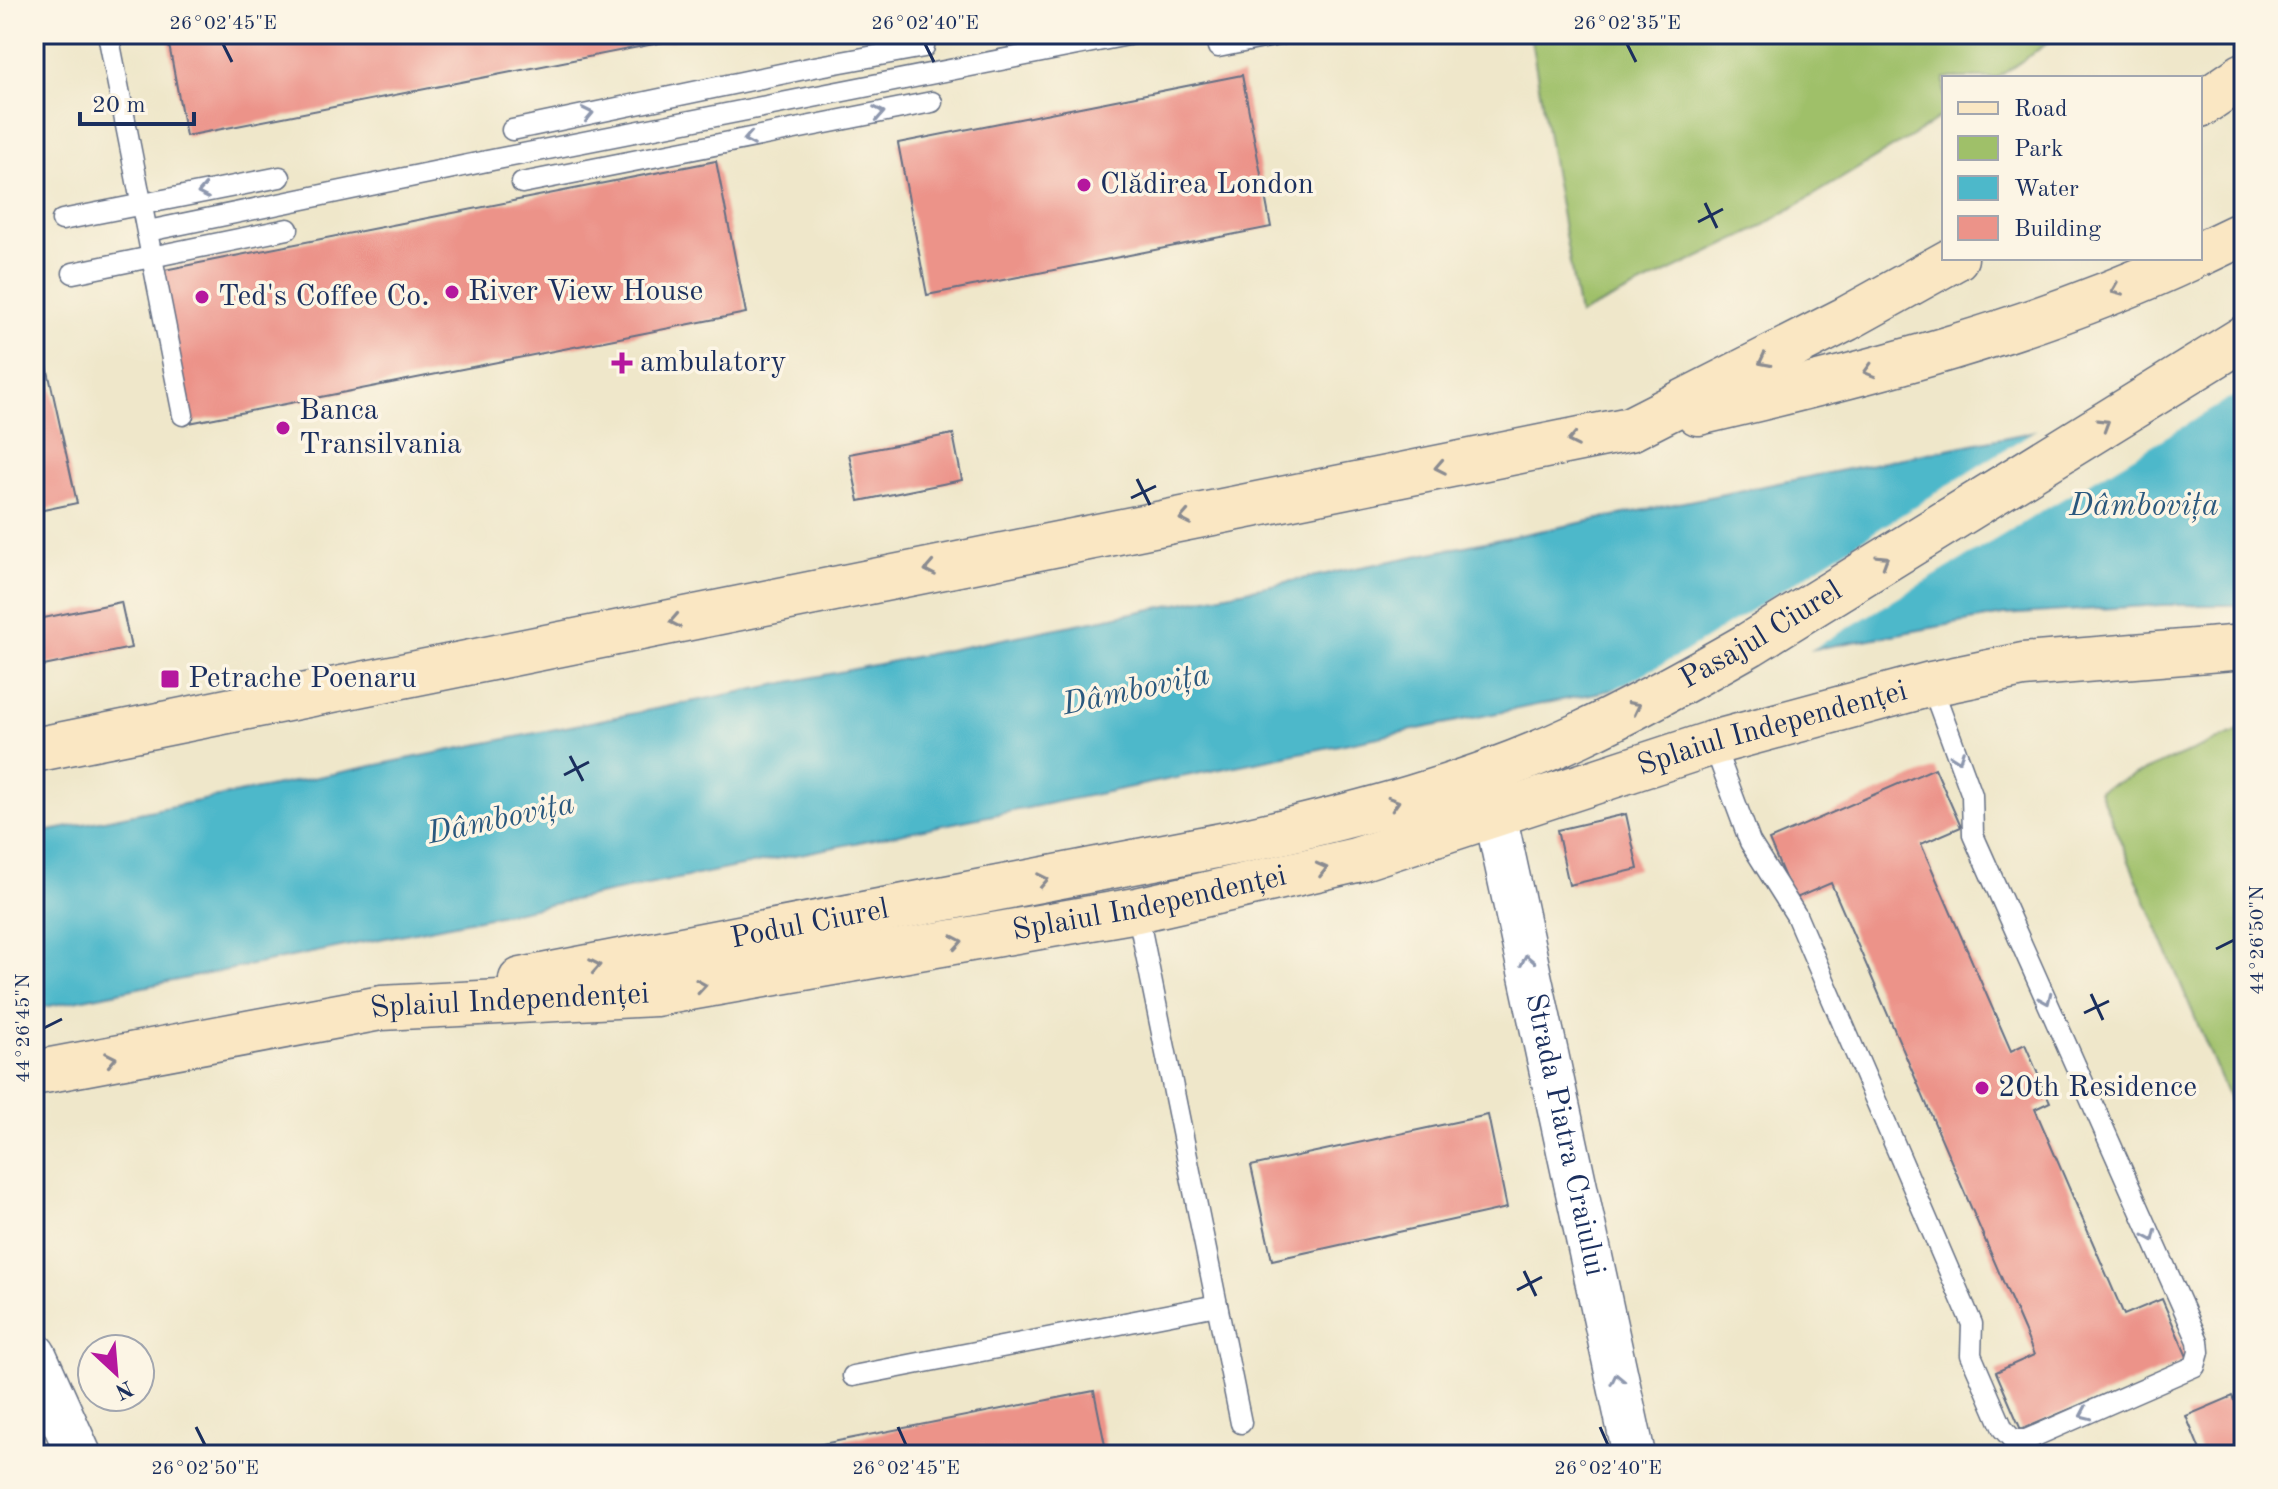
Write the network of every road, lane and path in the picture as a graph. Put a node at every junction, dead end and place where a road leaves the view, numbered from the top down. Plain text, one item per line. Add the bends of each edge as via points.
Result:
1 (108, 34) edge
2 (1133, 34) edge
3 (1283, 34) edge
4 (924, 47) dead end
5 (1218, 47) dead end
6 (2244, 75) edge
7 (932, 102) dead end
8 (2202, 104) edge
9 (512, 130) dead end
10 (280, 177) dead end
11 (522, 183) dead end
12 (143, 204) junction
13 (62, 220) dead end
14 (288, 229) dead end
15 (148, 231) junction
16 (2244, 233) edge
17 (2202, 253) edge
18 (153, 257) junction
19 (1952, 260) edge
20 (2186, 260) edge
21 (73, 273) dead end
22 (2244, 338) edge
23 (183, 415) dead end
24 (1630, 429) junction
25 (2244, 647) edge
26 (1931, 684) junction
27 (1713, 743) junction
28 (34, 750) edge
29 (1495, 814) junction
30 (1237, 842) joint
31 (1137, 910) junction
32 (381, 1008) junction
33 (34, 1073) edge
34 (1217, 1305) junction
35 (34, 1355) edge
36 (853, 1376) dead end
37 (1241, 1423) dead end
38 (79, 1455) edge
39 (1634, 1455) edge

1 - 12 lane
2 - 15 lane
3 - 5 lane
9 -> 4 lane
6 - 8 main road
7 - 11 lane
10 -> 12 lane
12 - 13 lane
12 - 15 lane
14 - 18 lane
15 - 18 lane
16 - 17 main road
18 - 21 lane
18 - 23 lane
19 -> 24 main road
20 -> 24 main road via 2067,310 1949,348
30 -> 22 main road, Pasajul Ciurel via 1451,786 1634,708 1750,644
24 -> 28 main road
25 - 26 main road, Splaiul Independenței via 2023,665
26 - 27 main road, Splaiul Independenței
26 -> 27 lane via 1972,795 1973,835 2198,1341 2195,1366 2026,1440 2013,1440 2003,1429 1971,1355 1972,1324 1796,915 1750,842
27 - 29 main road, Splaiul Independenței
31 -> 29 main road, Splaiul Independenței via 1356,860
39 -> 29 street, Strada Piatra Craiului
32 -> 30 main road, Podul Ciurel
32 -> 31 main road, Splaiul Independenței via 655,994
31 - 34 lane
33 -> 32 main road, Splaiul Independenței
34 - 36 lane
34 - 37 lane
35 - 38 street

